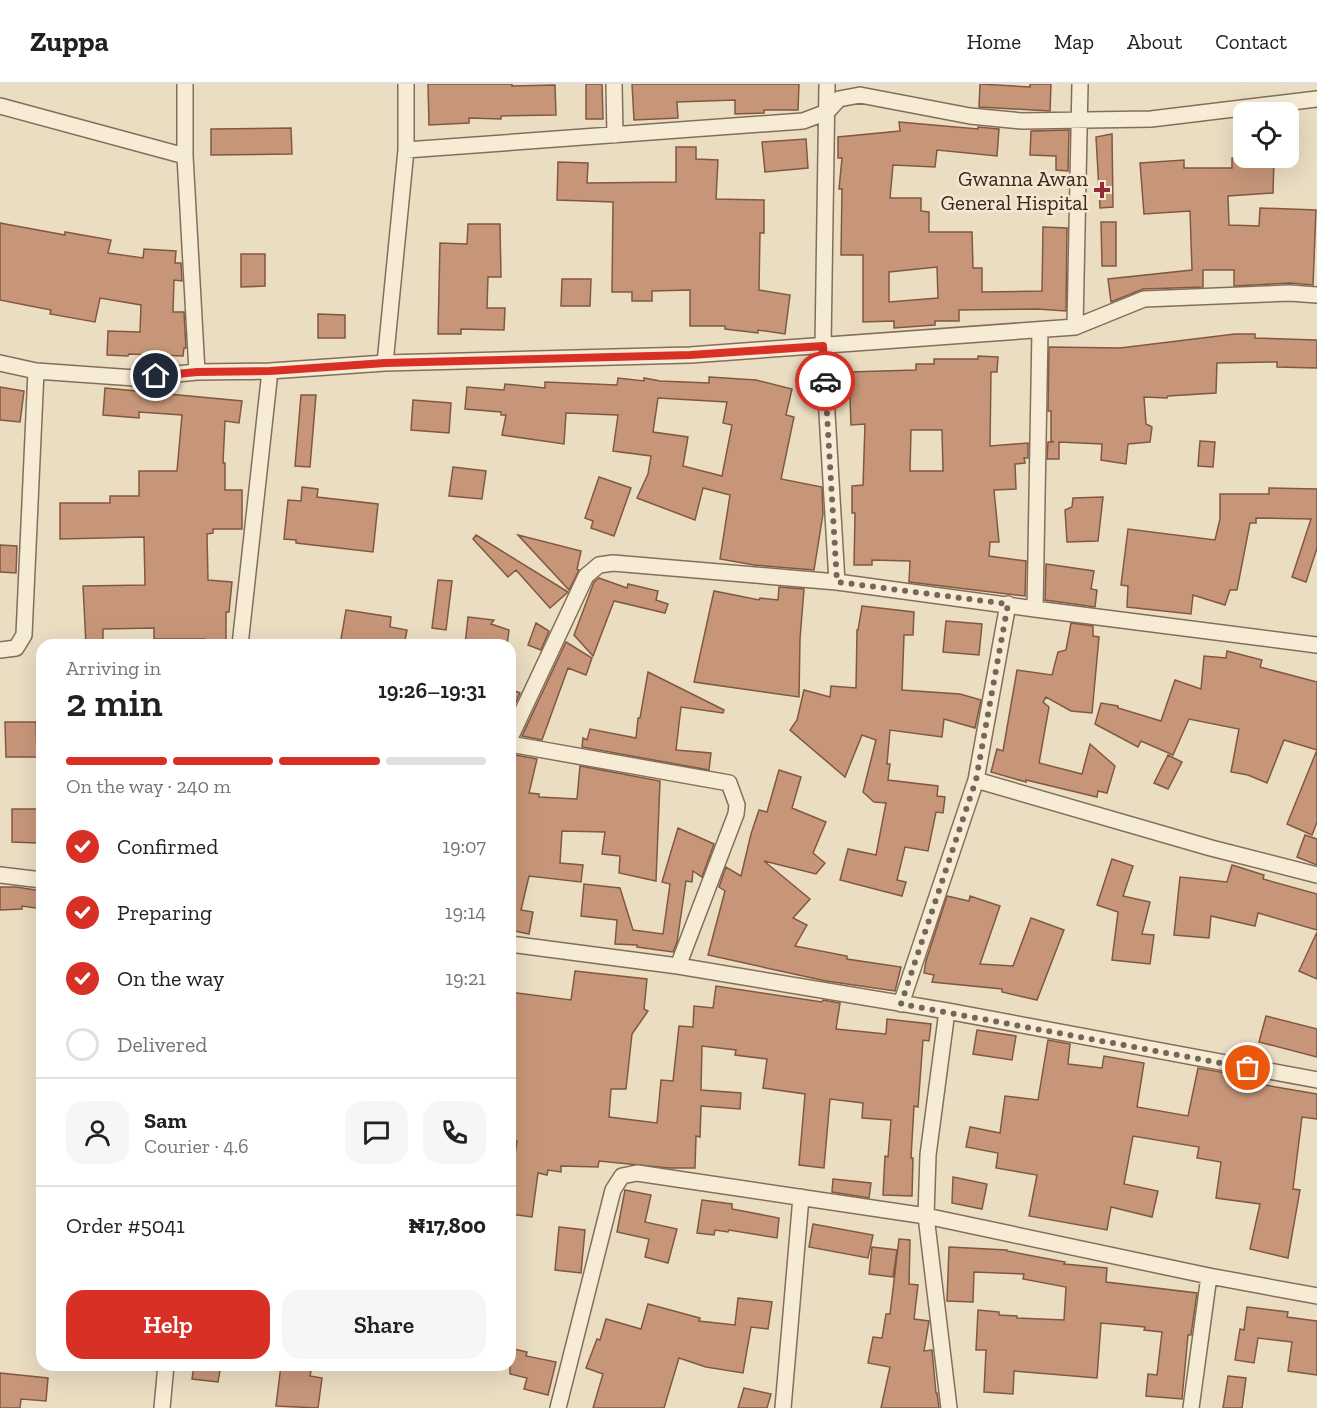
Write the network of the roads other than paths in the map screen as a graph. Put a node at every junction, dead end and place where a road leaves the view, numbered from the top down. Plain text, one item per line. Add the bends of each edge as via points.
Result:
1 (185, 84) edge
2 (406, 84) edge
3 (614, 84) edge
4 (827, 84) edge
5 (1080, 84) edge
6 (1317, 99) edge
7 (0, 106) edge
8 (826, 112) junction
9 (1080, 120) junction
10 (615, 135) junction
11 (406, 150) junction
12 (185, 156) junction
13 (1317, 295) edge
14 (1075, 327) junction
15 (1040, 330) junction
16 (823, 346) junction
17 (0, 363) edge
18 (385, 363) junction
19 (36, 371) junction
20 (270, 371) junction
21 (197, 372) junction
22 (837, 582) junction
23 (1008, 604) junction
24 (1035, 609) junction
25 (241, 639) edge
26 (1317, 645) edge
27 (0, 650) edge
28 (516, 725) edge
29 (516, 745) edge
30 (976, 780) junction
31 (0, 875) edge
32 (1317, 875) edge
33 (36, 879) edge
34 (516, 945) edge
35 (678, 966) junction
36 (901, 1004) junction
37 (947, 1011) junction
38 (1317, 1080) edge
39 (801, 1197) junction
40 (926, 1216) junction
41 (1209, 1276) junction
42 (1317, 1296) edge
43 (165, 1371) edge
44 (162, 1408) edge
45 (558, 1408) edge
46 (783, 1408) edge
47 (948, 1408) edge
48 (1191, 1408) edge

1 - 12 street
2 - 11 street
3 - 10 street
4 - 8 street
5 - 9 street
6 - 9 street via 1151,119
7 - 12 street
8 - 9 street via 839,99 860,95 970,116 1022,121
8 - 10 street via 803,121
8 - 16 street
9 - 14 street
10 - 11 street
11 - 18 street
12 - 21 street
13 - 14 street via 1144,299
14 - 15 street
15 - 16 street
15 - 24 street
16 - 18 street via 690,355
16 - 22 street
17 - 19 street
18 - 20 street
19 - 21 street via 135,378
19 - 27 street via 24,635 16,648
20 - 21 street
20 - 25 street
22 - 23 street
22 - 28 street via 613,562 599,565 586,576
23 - 24 street
23 - 30 street
24 - 26 street
29 - 35 street via 729,783 736,814
30 - 32 street
30 - 36 street
31 - 33 street
34 - 35 street
35 - 36 street
36 - 37 street
37 - 38 street
37 - 40 street via 928,1155
39 - 40 street
39 - 45 street via 637,1173 622,1176 614,1190
39 - 46 street
40 - 41 street
40 - 47 street
41 - 42 street
41 - 48 street
43 - 44 street

